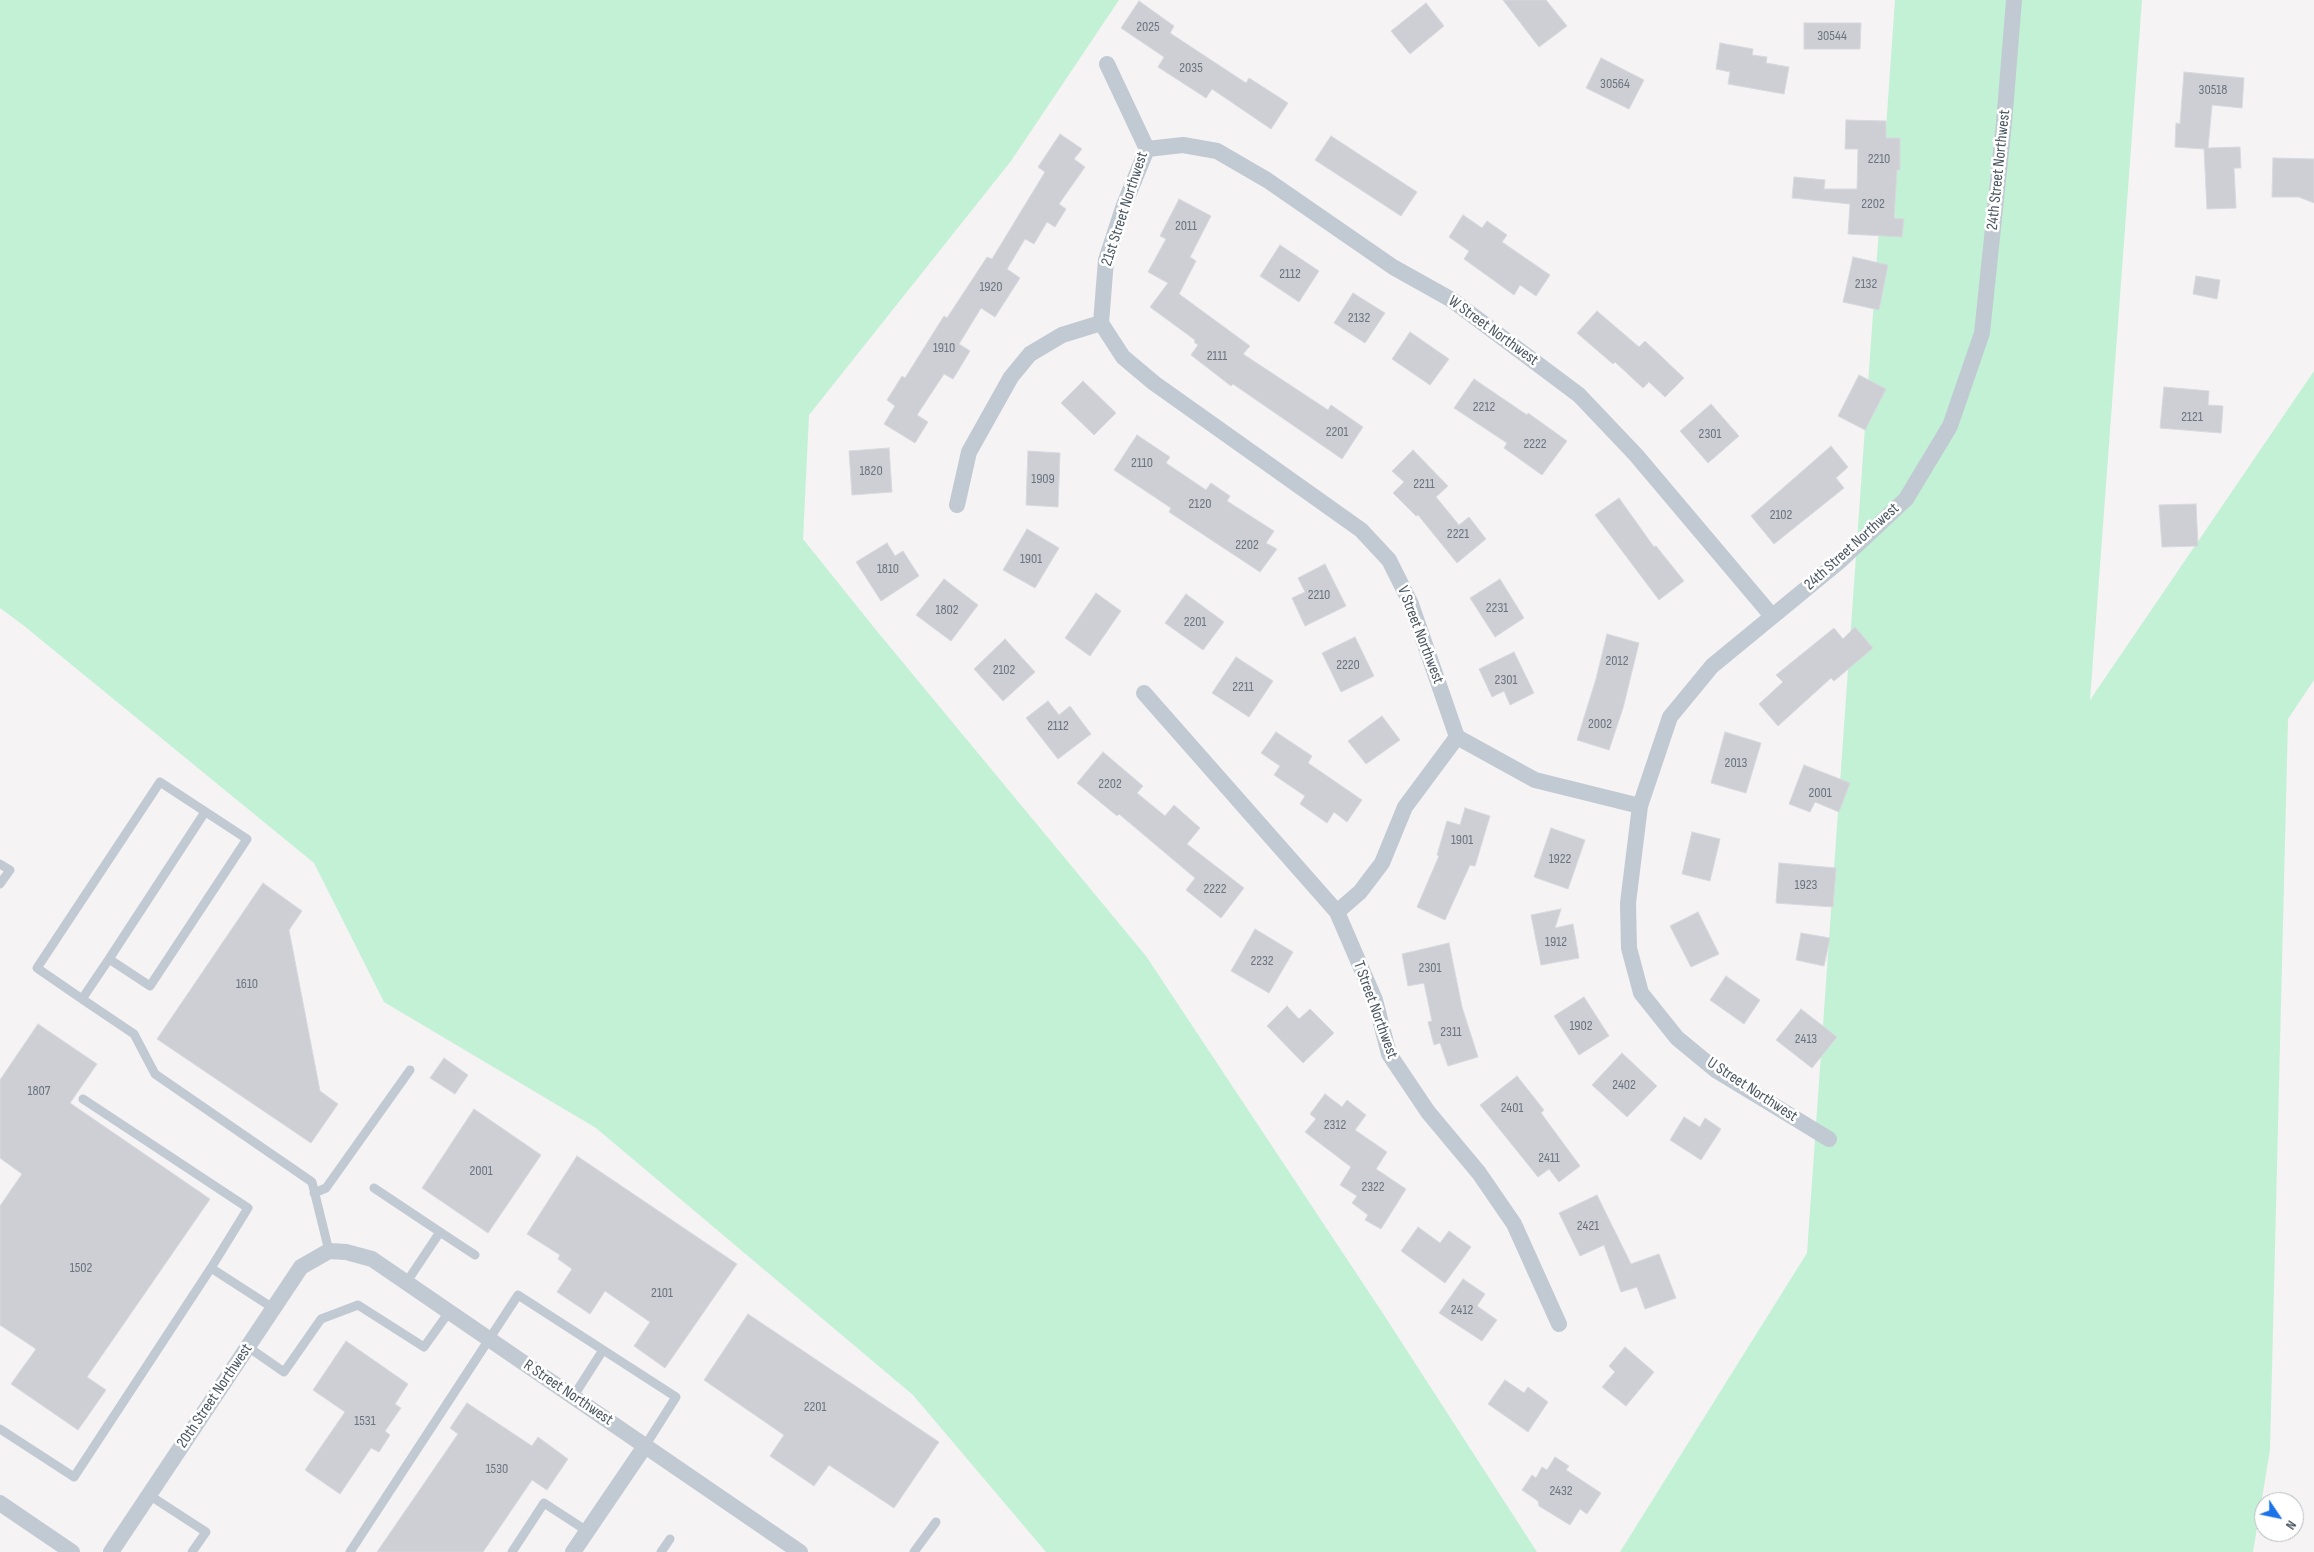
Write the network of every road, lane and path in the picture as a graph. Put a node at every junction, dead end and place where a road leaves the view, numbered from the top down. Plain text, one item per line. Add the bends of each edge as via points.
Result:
1 (2014, 0) edge
2 (1107, 64) dead end
3 (1147, 149) junction
4 (1101, 323) junction
5 (957, 505) dead end
6 (1772, 616) junction
7 (1144, 693) dead end
8 (1457, 737) junction
9 (1640, 806) junction
10 (206, 812) junction
11 (0, 864) edge
12 (0, 884) edge
13 (1337, 912) junction
14 (109, 959) junction
15 (82, 999) junction
16 (1677, 1038) joint
17 (410, 1070) dead end
18 (83, 1099) dead end
19 (1829, 1139) dead end
20 (374, 1188) dead end
21 (314, 1192) junction
22 (440, 1232) junction
23 (329, 1251) junction
24 (475, 1255) dead end
25 (211, 1268) junction
26 (406, 1282) junction
27 (274, 1308) junction
28 (449, 1312) junction
29 (1559, 1324) dead end
30 (489, 1340) junction
31 (248, 1347) junction
32 (603, 1350) junction
33 (573, 1397) junction
34 (0, 1429) edge
35 (645, 1446) junction
36 (149, 1495) junction
37 (0, 1503) edge
38 (936, 1522) dead end
39 (587, 1531) junction
40 (670, 1539) dead end
41 (72, 1552) edge
42 (111, 1552) edge
43 (192, 1552) edge
44 (350, 1552) edge
45 (512, 1552) edge
46 (573, 1552) edge
47 (661, 1552) edge
48 (800, 1552) edge
49 (914, 1552) edge

1 - 6 street, 24th Street Northwest via 1982,333 1950,426 1906,499 1841,560
2 - 3 street, 21st Street Northwest
3 - 4 street, 21st Street Northwest via 1106,260
3 - 6 street, W Street Northwest via 1183,145 1217,151 1267,180 1393,268 1452,300 1579,395 1636,455
4 - 5 street via 1062,335 1030,354 1011,377 969,452
4 - 8 street, V Street Northwest via 1123,357 1362,530 1388,560 1411,604
6 - 9 street, 24th Street Northwest via 1712,666 1670,717
7 - 13 street, T Street Northwest
8 - 9 street via 1535,780
8 - 13 street via 1405,807 1382,863 1360,892
9 - 16 street, 24th Street Northwest via 1628,903 1629,948 1641,993
10 - 14 lane
10 - 14 lane via 247,839 150,986
10 - 15 lane via 160,782 36,968
11 - 12 lane via 10,870
13 - 29 street, T Street Northwest via 1375,1000 1388,1054 1428,1112 1480,1173 1514,1224
14 - 15 lane
15 - 21 lane via 134,1034 155,1074 312,1182
16 - 19 street, U Street Northwest via 1718,1071
17 - 21 lane via 326,1188
18 - 25 lane via 248,1208
20 - 22 lane
21 - 23 lane
22 - 24 lane
22 - 26 lane
23 - 26 street, R Street Northwest via 372,1259
23 - 27 street, 20th Street Northwest via 301,1267
25 - 27 lane
25 - 34 lane via 74,1477
26 - 28 street, R Street Northwest
27 - 31 street, 20th Street Northwest
28 - 30 street, R Street Northwest
28 - 31 lane via 424,1348 358,1305 320,1319 284,1372
30 - 32 lane via 518,1295
30 - 33 street, R Street Northwest
30 - 44 lane
31 - 36 street, 20th Street Northwest
32 - 33 lane
32 - 35 lane via 676,1397
33 - 35 street, R Street Northwest
35 - 39 street
35 - 48 street, R Street Northwest
36 - 42 street, 20th Street Northwest
36 - 43 lane via 206,1532
37 - 41 street
38 - 49 lane
39 - 45 lane via 544,1503
39 - 46 street
40 - 47 lane

